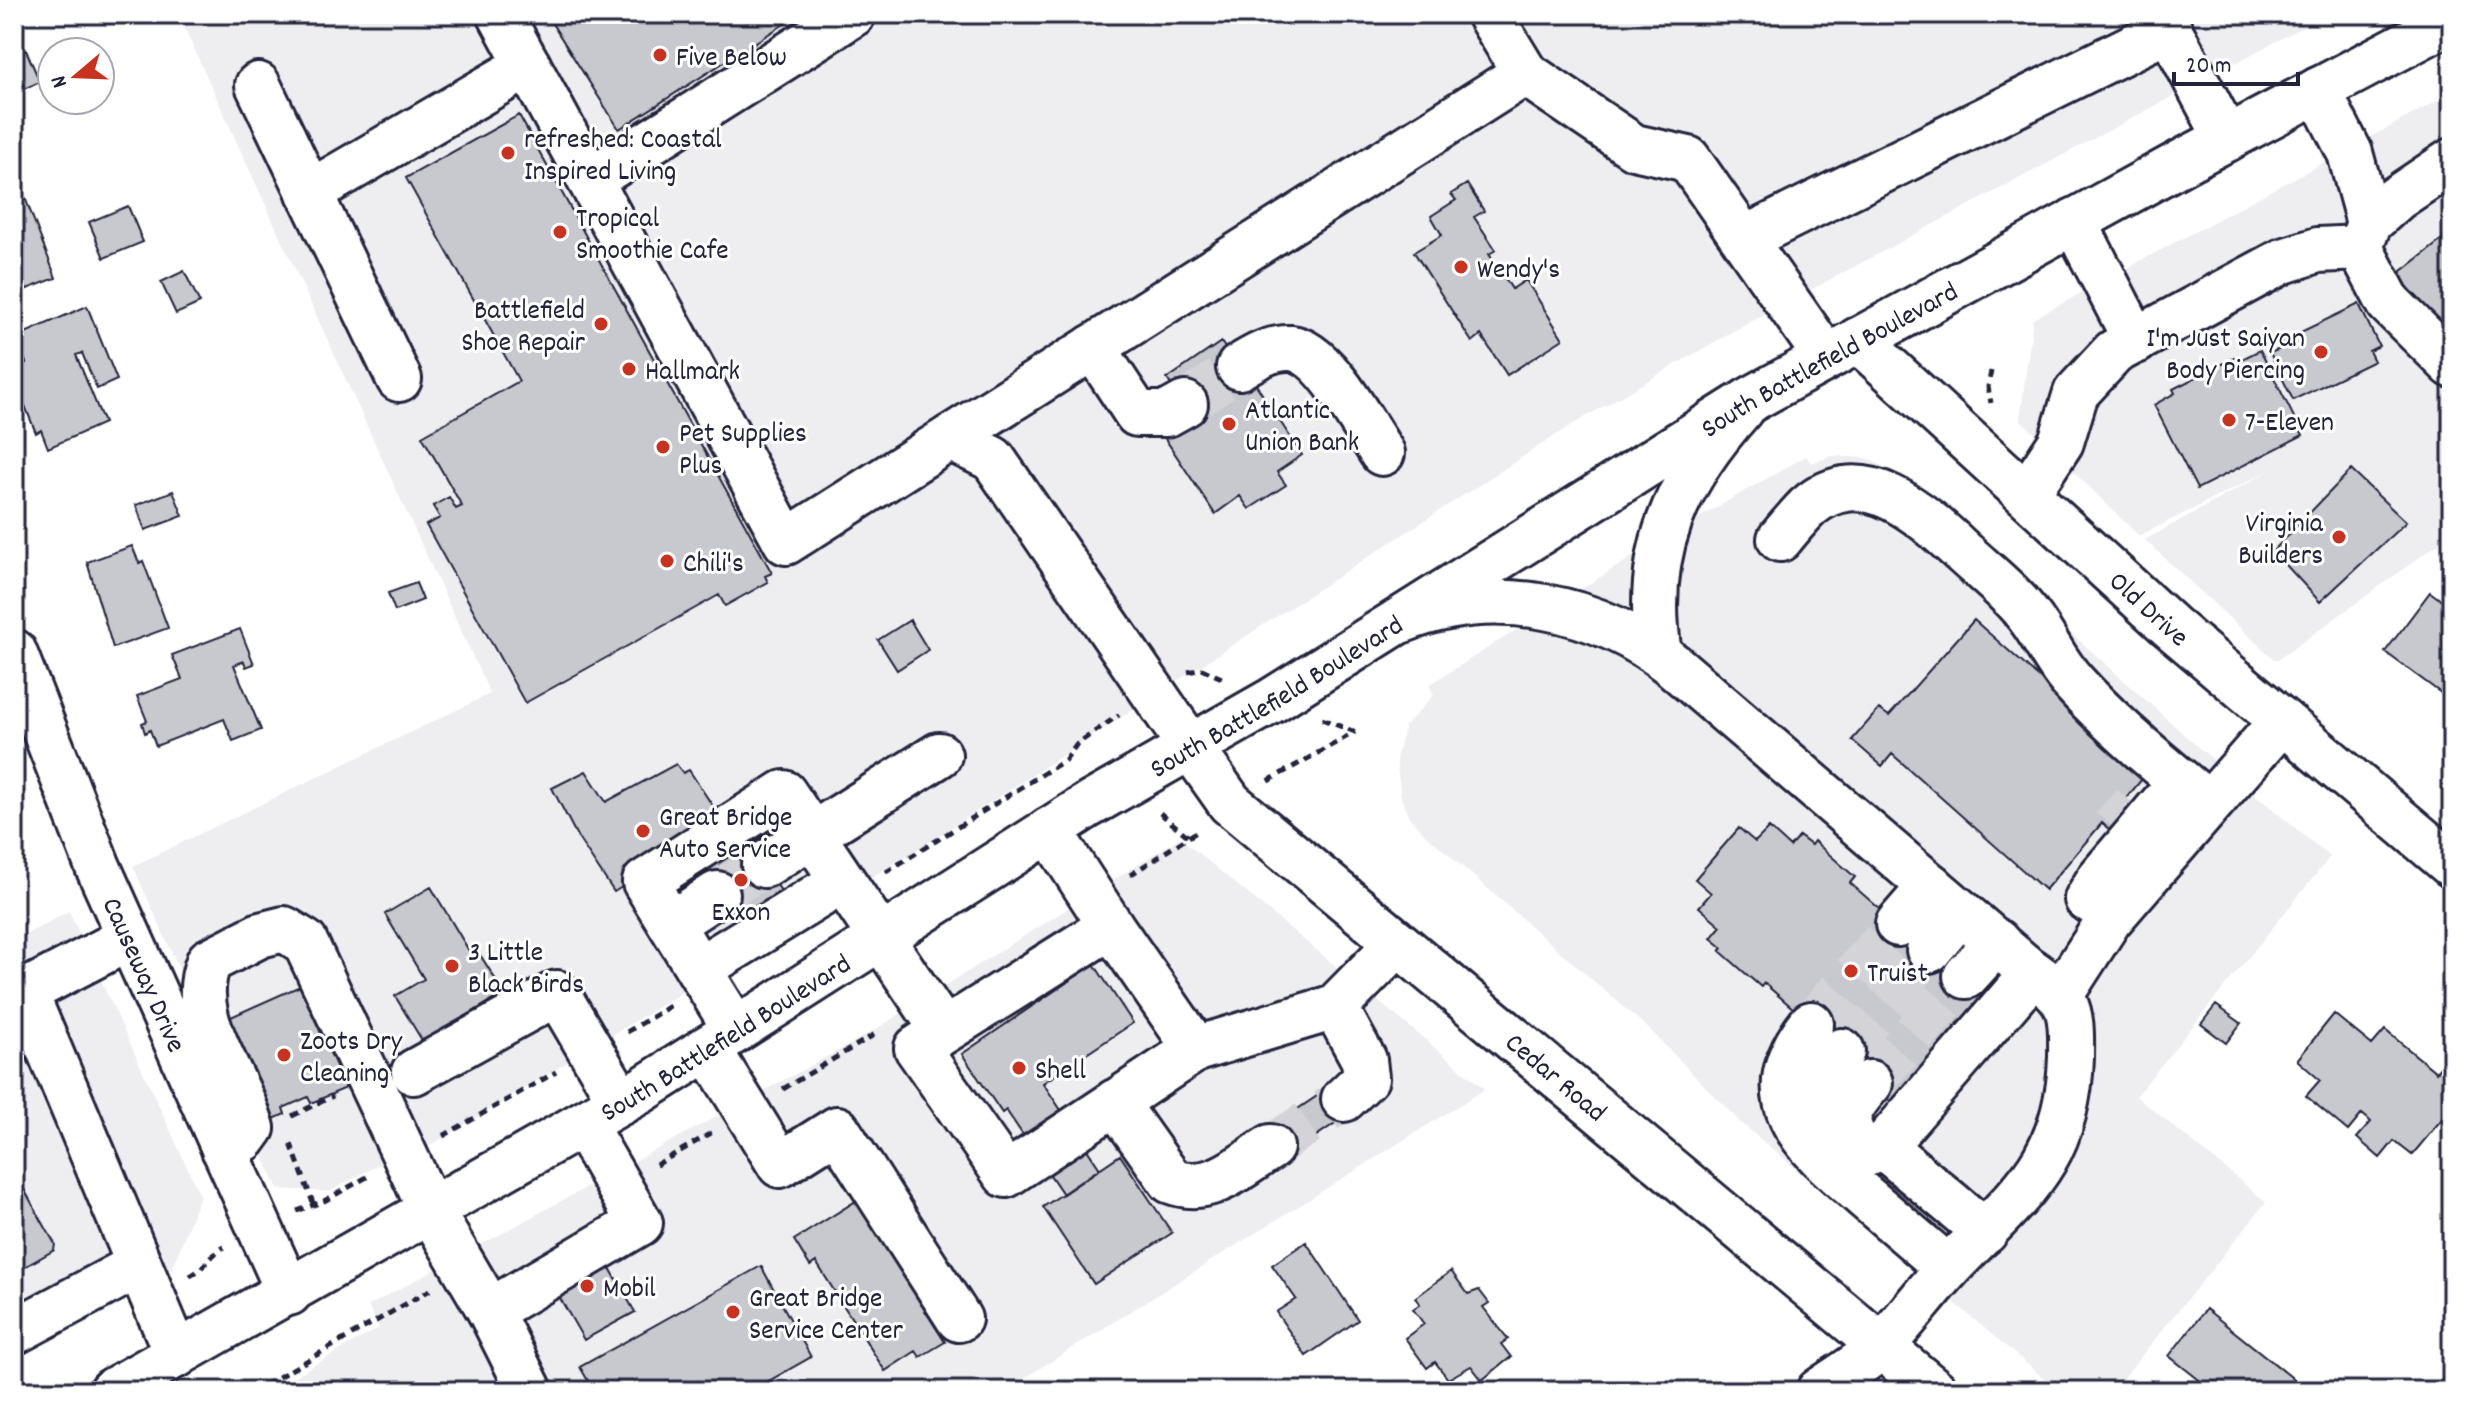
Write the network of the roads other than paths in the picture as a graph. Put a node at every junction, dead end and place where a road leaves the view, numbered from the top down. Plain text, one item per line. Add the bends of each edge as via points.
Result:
1 (500, 14) edge
2 (853, 14) edge
3 (1489, 14) edge
4 (2452, 20) edge
5 (528, 65) junction
6 (1525, 73) junction
7 (258, 85) dead end
8 (2318, 90) junction
9 (2227, 139) junction
10 (2452, 161) edge
11 (590, 180) junction
12 (309, 193) junction
13 (2074, 221) junction
14 (2375, 223) junction
15 (1746, 238) junction
16 (2136, 341) junction
17 (1093, 347) junction
18 (1842, 348) junction
19 (2452, 365) edge
20 (1239, 367) tunnel mouth
21 (399, 379) dead end
22 (1748, 401) junction
23 (1185, 404) tunnel mouth
24 (950, 438) junction
25 (1382, 453) dead end
26 (2027, 494) junction
27 (1780, 539) dead end
28 (1382, 628) junction
29 (14, 652) edge
30 (1659, 654) junction
31 (2282, 721) junction
32 (1192, 749) junction
33 (939, 755) dead end
34 (2185, 784) junction
35 (1049, 830) junction
36 (812, 835) junction
37 (764, 865) tunnel mouth
38 (2452, 865) edge
39 (841, 882) junction
40 (717, 894) tunnel mouth
41 (2087, 899) junction
42 (1963, 913) junction
43 (671, 924) junction
44 (1111, 926) junction
45 (129, 938) junction
46 (879, 938) junction
47 (1396, 945) junction
48 (2088, 950) junction
49 (699, 969) junction
50 (2048, 983) junction
51 (1335, 1007) junction
52 (943, 1030) junction
53 (722, 1039) junction
54 (1196, 1049) junction
55 (414, 1072) dead end
56 (1344, 1099) tunnel mouth
57 (621, 1102) junction
58 (1115, 1102) junction
59 (583, 1124) junction
60 (1271, 1147) tunnel mouth
61 (224, 1149) junction
62 (431, 1211) junction
63 (1966, 1251) junction
64 (139, 1265) junction
65 (289, 1293) junction
66 (490, 1311) junction
67 (959, 1319) dead end
68 (14, 1332) edge
69 (1881, 1346) junction
70 (177, 1355) junction
71 (112, 1391) edge
72 (530, 1391) edge
73 (1819, 1391) edge
74 (1935, 1391) edge

1 - 5 main road
2 - 11 main road
3 - 6 main road
4 - 8 main road, South Battlefield Boulevard
5 - 11 main road
5 - 12 main road
6 - 15 main road, Old Drive via 1634,147 1688,159
6 - 17 main road
7 - 12 main road
8 - 9 main road, South Battlefield Boulevard
8 - 14 main road via 2350,153
9 - 13 main road, South Battlefield Boulevard
9 - 15 main road via 2169,29
10 - 14 main road
11 - 24 main road via 786,542
12 - 21 main road
13 - 16 main road
13 - 18 main road, South Battlefield Boulevard
14 - 16 main road via 2283,261
14 - 19 main road via 2389,303
15 - 18 main road, Old Drive
16 - 26 main road via 2114,352 2076,393 2061,442
17 - 23 main road via 1137,414 1167,414
17 - 24 main road
18 - 22 main road, South Battlefield Boulevard
18 - 26 main road, Old Drive
20 - 25 main road via 1261,354 1292,348 1318,359
22 - 28 main road, South Battlefield Boulevard
22 - 30 main road via 1694,469 1664,529 1654,581
24 - 32 main road, Cedar Road via 993,459
26 - 31 main road, Old Drive
27 - 34 main road via 1809,507 1834,494 1876,491 1902,502 2019,605 2073,682
28 - 30 main road via 1426,611 1540,606 1603,621
28 - 32 main road, South Battlefield Boulevard
29 - 45 main road, Causeway Drive
30 - 42 main road
31 - 34 main road
31 - 38 main road, Old Drive
32 - 35 main road, South Battlefield Boulevard
32 - 47 main road, Cedar Road via 1230,803
33 - 36 main road
34 - 41 main road
34 - 41 main road via 2123,815 2098,845 2088,870
34 - 48 main road
35 - 44 main road
35 - 46 main road, South Battlefield Boulevard
36 - 37 main road
36 - 39 main road
36 - 43 main road via 784,793 645,882
39 - 46 main road
39 - 49 main road
40 - 43 main road
41 - 48 main road
42 - 42 main road via 1931,950
42 - 50 main road
43 - 49 main road
44 - 52 main road
44 - 54 main road
45 - 61 main road, Causeway Drive
45 - 64 main road via 25,992
46 - 52 main road
46 - 53 main road, South Battlefield Boulevard
47 - 51 main road
47 - 69 main road, Cedar Road
48 - 50 main road
49 - 53 main road
50 - 63 main road via 2071,1024 2062,1126 2024,1190
50 - 63 main road via 1886,1143
51 - 54 main road
51 - 56 main road via 1364,1060 1366,1078
52 - 58 main road via 917,1048 1006,1175
53 - 57 main road, South Battlefield Boulevard
53 - 67 main road via 780,1165 837,1129
54 - 58 main road
55 - 57 main road via 557,993
57 - 59 main road, South Battlefield Boulevard
58 - 60 main road via 1171,1181 1185,1187 1214,1183
59 - 62 main road, South Battlefield Boulevard
59 - 66 main road via 640,1223
61 - 62 main road via 252,1128 203,1012 200,982 209,961 284,929 305,942
61 - 65 main road, Causeway Drive
62 - 65 main road, South Battlefield Boulevard
62 - 66 main road
63 - 63 main road via 1820,1129 1815,1100 1822,1076 1841,1053 1791,1056 1783,1085 1787,1109 1817,1156
63 - 69 main road
64 - 68 main road
64 - 70 main road
65 - 70 main road, South Battlefield Boulevard
66 - 72 main road
69 - 73 main road
69 - 74 main road, Cedar Road
70 - 71 main road, South Battlefield Boulevard

